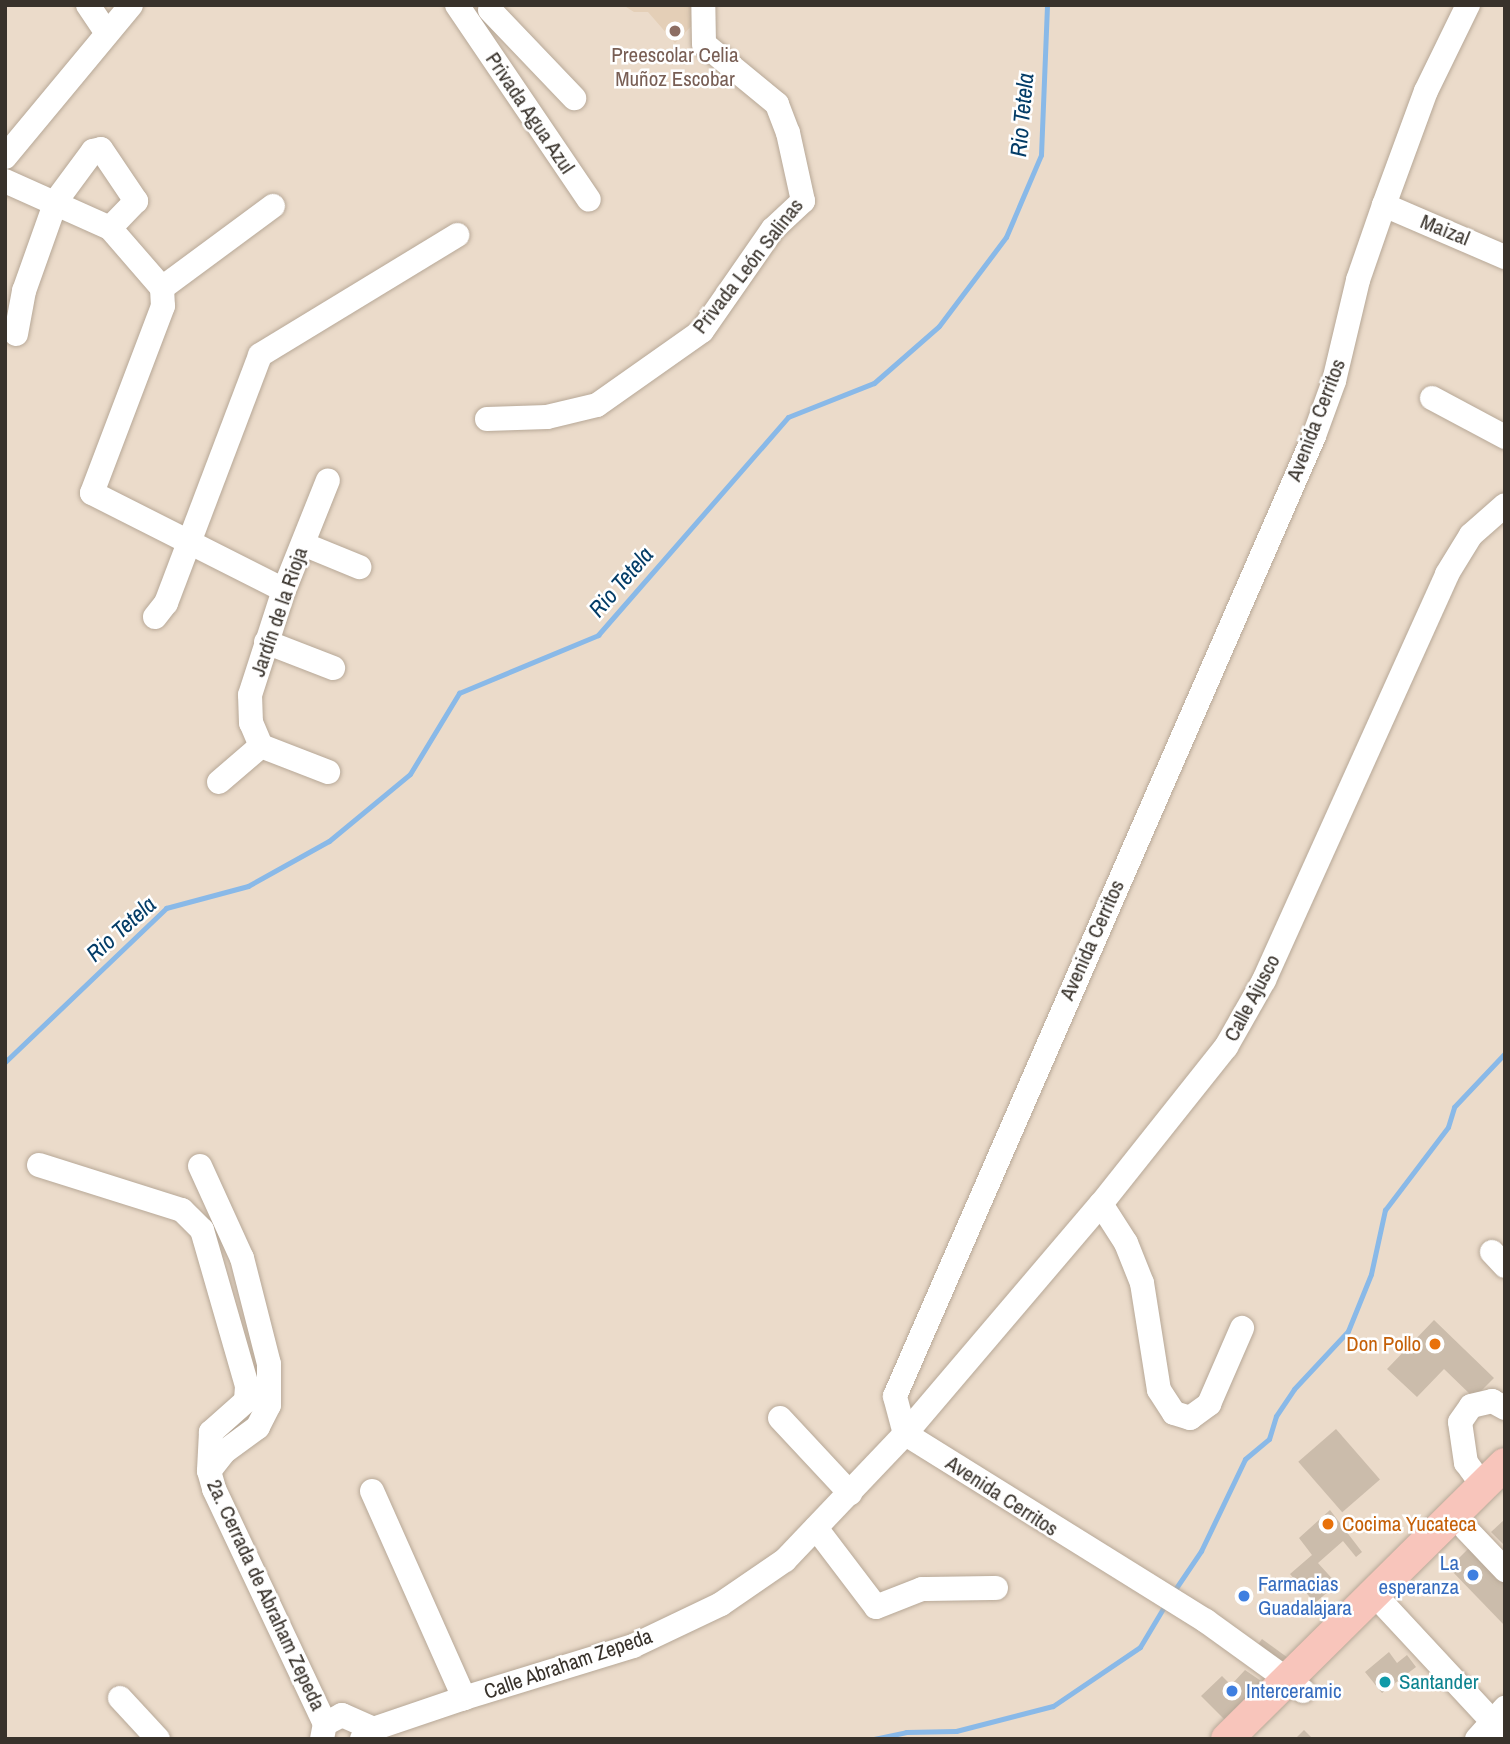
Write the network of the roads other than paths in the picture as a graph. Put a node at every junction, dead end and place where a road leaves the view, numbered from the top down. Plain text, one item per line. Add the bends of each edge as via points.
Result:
1 (88, 5) edge
2 (131, 5) edge
3 (457, 5) edge
4 (703, 5) edge
5 (1468, 5) edge
6 (493, 8) edge
7 (470, 27) junction
8 (107, 33) junction
9 (573, 98) dead end
10 (5, 157) edge
11 (5, 181) edge
12 (589, 200) dead end
13 (56, 201) junction
14 (1384, 205) junction
15 (273, 206) dead end
16 (110, 228) junction
17 (457, 235) dead end
18 (1505, 257) edge
19 (162, 288) junction
20 (16, 334) dead end
21 (1433, 398) dead end
22 (487, 419) dead end
23 (1505, 437) edge
24 (328, 480) dead end
25 (1505, 505) edge
26 (191, 540) junction
27 (303, 544) junction
28 (359, 567) dead end
29 (284, 590) junction
30 (155, 617) dead end
31 (266, 642) junction
32 (333, 668) dead end
33 (261, 746) junction
34 (328, 772) dead end
35 (219, 782) dead end
36 (39, 1164) dead end
37 (200, 1166) dead end
38 (1101, 1204) junction
39 (1242, 1328) dead end
40 (1505, 1408) edge
41 (780, 1418) dead end
42 (905, 1434) junction
43 (209, 1471) junction
44 (1498, 1480) edge
45 (372, 1491) dead end
46 (850, 1493) junction
47 (816, 1528) junction
48 (1466, 1529) junction
49 (1505, 1570) edge
50 (996, 1588) dead end
51 (1380, 1600) junction
52 (1296, 1685) junction
53 (120, 1698) dead end
54 (464, 1698) junction
55 (1494, 1727) edge
56 (324, 1732) edge
57 (368, 1734) edge
58 (158, 1739) edge
59 (1227, 1739) edge
60 (1254, 1739) edge

1 - 8 street
2 - 8 street
3 - 7 street, Privada Agua Azul
4 - 22 street, Privada León Salinas via 704,44 777,104 792,145 803,201 774,229 702,331 597,405 547,417
5 - 14 street, Avenida Cerritos via 1426,91
6 - 7 street
6 - 9 street
7 - 12 street, Privada Agua Azul
8 - 10 street
11 - 13 street
13 - 16 street
13 - 16 street via 93,151 101,149 136,201
13 - 20 street via 24,291
14 - 18 street, Maizal
14 - 42 street, Avenida Cerritos via 1314,436 898,1382 897,1408
15 - 19 street
16 - 19 street
17 - 26 street via 260,355
19 - 26 street via 163,306 92,493
21 - 23 street
24 - 27 street, Jardín de la Rioja
25 - 38 street, Calle Ajusco via 1471,535 1447,574 1250,1009 1226,1047
26 - 29 street
26 - 30 street via 166,603
27 - 28 street
27 - 29 street, Jardín de la Rioja
29 - 31 street, Jardín de la Rioja
31 - 32 street
31 - 33 street, Jardín de la Rioja via 250,695 251,723
33 - 34 street
33 - 35 street
36 - 43 street via 182,1210 202,1230 247,1386 246,1401 211,1432
37 - 43 street, 2a. Cerrada de Abraham Zepeda via 242,1258 269,1364 269,1405 258,1427 224,1452
38 - 39 street via 1126,1243 1142,1283 1160,1390 1174,1413 1190,1418 1209,1404
38 - 42 street, Calle Ajusco
40 - 44 street via 1492,1401 1471,1406 1460,1422 1466,1463
41 - 46 street
42 - 46 street, Calle Abraham Zepeda
42 - 52 street, Avenida Cerritos via 1206,1621
43 - 56 street, 2a. Cerrada de Abraham Zepeda
44 - 48 main road
44 - 51 main road
45 - 54 street
46 - 47 street, Calle Abraham Zepeda
47 - 50 street via 876,1607 922,1589
47 - 54 street, Calle Abraham Zepeda via 785,1560 721,1604 633,1646
48 - 49 street
48 - 51 main road
51 - 52 main road
51 - 55 street
52 - 59 main road
52 - 60 main road
53 - 58 street
54 - 57 street, Calle Abraham Zepeda
56 - 57 street, Calle Abraham Zepeda via 342,1715

